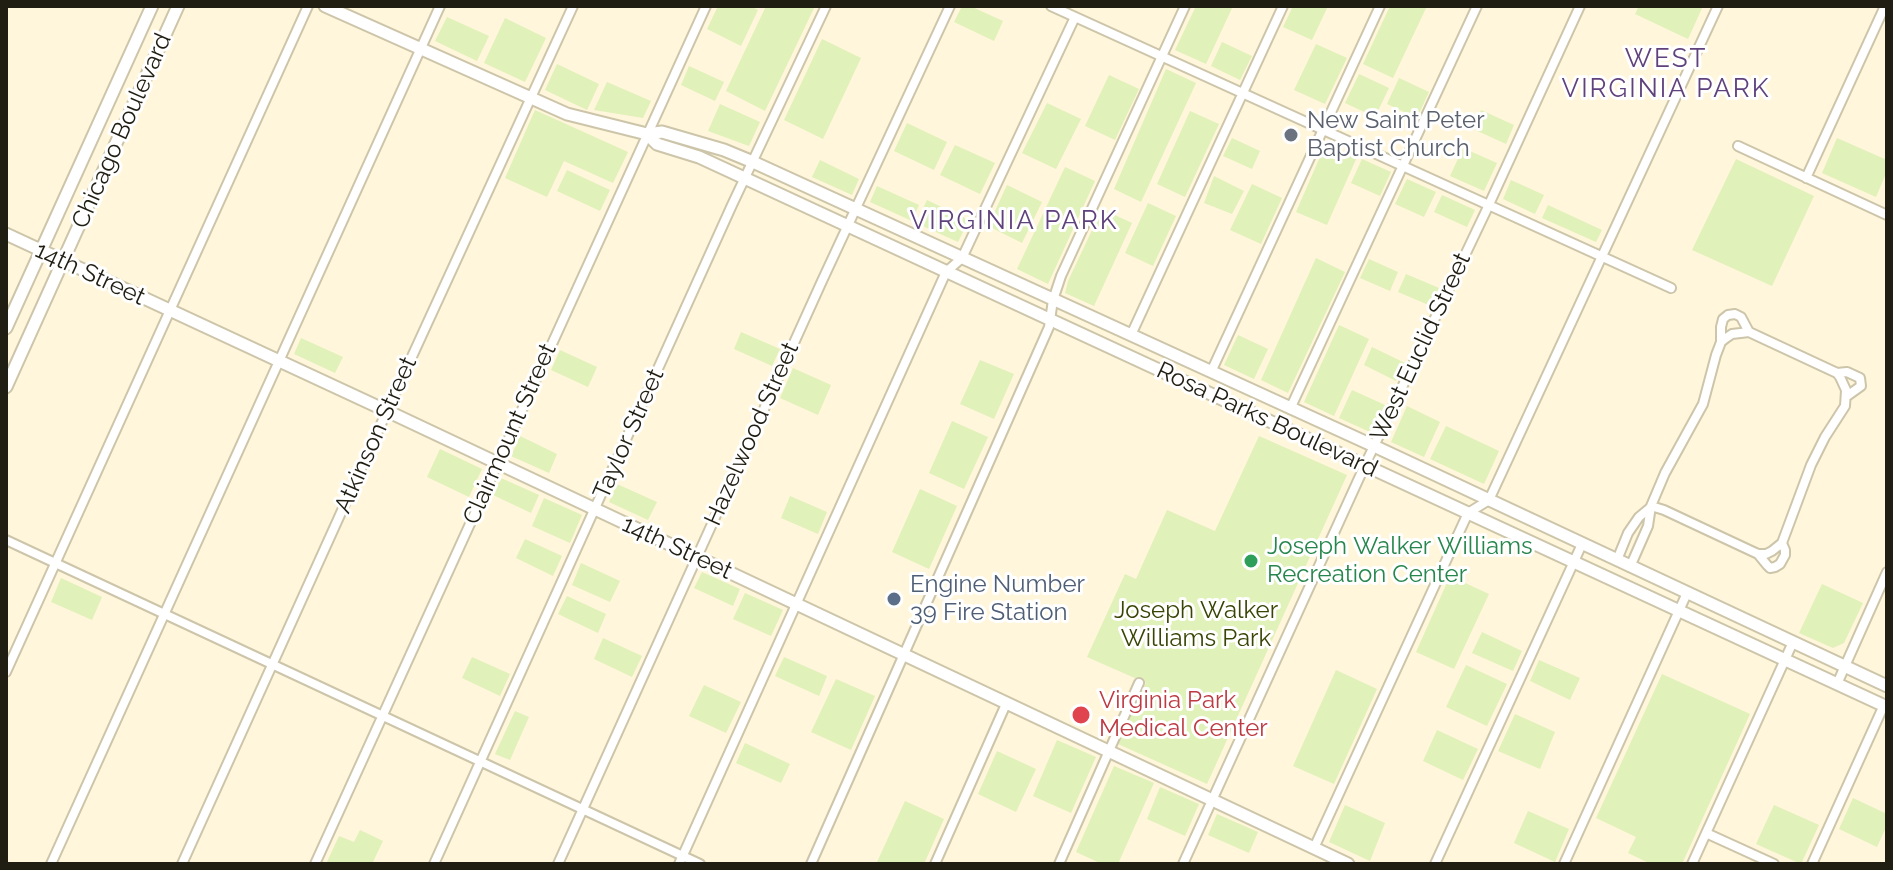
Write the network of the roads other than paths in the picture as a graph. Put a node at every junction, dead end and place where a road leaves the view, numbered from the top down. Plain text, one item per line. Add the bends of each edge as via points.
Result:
1 (152, 6) edge
2 (178, 6) edge
3 (308, 6) edge
4 (325, 6) edge
5 (440, 6) edge
6 (573, 6) edge
7 (706, 6) edge
8 (826, 6) edge
9 (950, 6) edge
10 (1051, 6) edge
11 (1185, 6) edge
12 (1283, 6) edge
13 (1380, 6) edge
14 (1477, 6) edge
15 (1580, 6) edge
16 (1718, 6) edge
17 (1885, 6) edge
18 (1075, 17) junction
19 (420, 49) junction
20 (1162, 57) junction
21 (113, 93) junction
22 (1242, 94) junction
23 (530, 98) junction
24 (134, 104) junction
25 (1323, 130) junction
26 (647, 134) junction
27 (1738, 146) dead end
28 (753, 162) junction
29 (1403, 166) junction
30 (745, 178) junction
31 (1806, 178) junction
32 (1488, 205) junction
33 (855, 209) junction
34 (1887, 215) edge
35 (847, 226) junction
36 (6, 234) edge
37 (41, 251) junction
38 (1601, 257) junction
39 (962, 258) junction
40 (63, 261) junction
41 (946, 272) junction
42 (1671, 288) dead end
43 (1053, 300) junction
44 (169, 311) junction
45 (1050, 320) junction
46 (6, 328) edge
47 (1749, 332) junction
48 (1131, 335) junction
49 (1721, 342) junction
50 (278, 362) junction
51 (1211, 372) junction
52 (1837, 373) junction
53 (6, 387) edge
54 (1847, 396) junction
55 (1290, 409) junction
56 (387, 411) junction
57 (1374, 446) junction
58 (496, 464) junction
59 (1365, 465) junction
60 (1489, 500) junction
61 (1651, 506) junction
62 (594, 510) junction
63 (1468, 513) junction
64 (6, 540) edge
65 (1782, 543) junction
66 (1582, 544) junction
67 (1758, 554) junction
68 (697, 557) junction
69 (1617, 560) junction
70 (1574, 561) junction
71 (56, 562) junction
72 (1630, 567) junction
73 (1886, 577) edge
74 (1687, 593) junction
75 (796, 604) junction
76 (1679, 610) junction
77 (164, 614) junction
78 (1793, 642) junction
79 (903, 656) junction
80 (1785, 659) junction
81 (273, 664) junction
82 (1845, 666) junction
83 (6, 672) edge
84 (1139, 683) dead end
85 (1837, 684) junction
86 (1887, 686) edge
87 (1006, 704) junction
88 (1885, 706) edge
89 (382, 716) junction
90 (1108, 752) junction
91 (481, 762) junction
92 (1211, 800) junction
93 (582, 809) junction
94 (1706, 833) junction
95 (1314, 848) junction
96 (680, 860) edge
97 (1334, 861) edge
98 (51, 864) edge
99 (182, 864) edge
100 (315, 864) edge
101 (434, 864) edge
102 (558, 864) edge
103 (700, 864) edge
104 (811, 864) edge
105 (935, 864) edge
106 (1059, 864) edge
107 (1183, 864) edge
108 (1348, 864) edge
109 (1435, 864) edge
110 (1564, 864) edge
111 (1692, 864) edge
112 (1774, 864) edge
113 (1812, 864) edge

1 - 21 street, Chicago Boulevard
2 - 24 street, Chicago Boulevard
3 - 44 street
4 - 19 street, Rosa Parks Boulevard
5 - 19 street
6 - 23 street, Atkinson Street
7 - 26 street, Clairmount Street
8 - 28 street, Taylor Street
9 - 33 street, Hazelwood Street
10 - 18 street
11 - 20 street
12 - 22 street
13 - 25 street
14 - 29 street
15 - 32 street, West Euclid Street
16 - 38 street
17 - 31 street
18 - 20 street
18 - 39 street
19 - 23 street, Rosa Parks Boulevard
19 - 50 street
20 - 22 street
20 - 43 street
21 - 24 street
21 - 37 street, Chicago Boulevard
22 - 25 street
22 - 48 street
23 - 26 street, Rosa Parks Boulevard via 567,114
23 - 56 street, Atkinson Street
24 - 40 street, Chicago Boulevard
25 - 29 street
25 - 51 street
26 - 28 street, Rosa Parks Boulevard via 662,132
26 - 30 street, Rosa Parks Boulevard via 657,144
26 - 58 street, Clairmount Street
27 - 31 street
28 - 30 street, Taylor Street
28 - 33 street, Rosa Parks Boulevard
29 - 32 street
29 - 55 street
30 - 35 street, Rosa Parks Boulevard
30 - 62 street, Taylor Street
31 - 34 street
32 - 38 street
32 - 57 street, West Euclid Street
33 - 35 street, Hazelwood Street
33 - 39 street, Rosa Parks Boulevard
35 - 41 street, Rosa Parks Boulevard
35 - 68 street, Hazelwood Street
36 - 37 street, 14th Street
37 - 40 street, 14th Street
37 - 46 street, Chicago Boulevard
38 - 42 street
38 - 60 street
39 - 41 street
39 - 43 street, Rosa Parks Boulevard
40 - 44 street, 14th Street
40 - 53 street, Chicago Boulevard
41 - 45 street, Rosa Parks Boulevard
41 - 75 street
43 - 45 street
43 - 48 street, Rosa Parks Boulevard
44 - 50 street, 14th Street
44 - 71 street
45 - 59 street, Rosa Parks Boulevard
45 - 79 street
47 - 49 street
47 - 49 street via 1741,317 1728,315
47 - 52 street
48 - 51 street, Rosa Parks Boulevard
49 - 61 street via 1703,404
50 - 56 street, 14th Street
50 - 77 street
51 - 55 street, Rosa Parks Boulevard
52 - 54 street
52 - 54 street via 1860,378 1861,386
54 - 65 street via 1811,465
55 - 57 street, Rosa Parks Boulevard
56 - 58 street, 14th Street
56 - 81 street, Atkinson Street
57 - 59 street, West Euclid Street
57 - 60 street, Rosa Parks Boulevard
58 - 62 street, 14th Street
58 - 89 street, Clairmount Street
59 - 63 street, Rosa Parks Boulevard
59 - 92 street, West Euclid Street
60 - 63 street
60 - 66 street, Rosa Parks Boulevard
61 - 67 street
61 - 69 street via 1628,533
61 - 72 street
62 - 68 street, 14th Street
62 - 91 street, Taylor Street
63 - 70 street, Rosa Parks Boulevard
63 - 95 street
64 - 71 street
65 - 67 street
65 - 67 street via 1785,555 1775,567
66 - 69 street, Rosa Parks Boulevard
66 - 70 street
68 - 75 street, 14th Street
68 - 93 street, Hazelwood Street
69 - 72 street, Rosa Parks Boulevard
70 - 76 street, Rosa Parks Boulevard
70 - 109 street
71 - 77 street
71 - 83 street
72 - 74 street, Rosa Parks Boulevard
73 - 82 street
74 - 76 street
74 - 78 street, Rosa Parks Boulevard
75 - 79 street, 14th Street
75 - 96 street
76 - 80 street, Rosa Parks Boulevard
76 - 110 street
77 - 81 street
77 - 98 street
78 - 80 street
78 - 82 street, Rosa Parks Boulevard
79 - 87 street, 14th Street
79 - 104 street
80 - 85 street, Rosa Parks Boulevard
80 - 94 street
81 - 89 street
81 - 99 street, Atkinson Street
82 - 85 street
82 - 86 street, Rosa Parks Boulevard
84 - 90 street
85 - 88 street, Rosa Parks Boulevard
87 - 90 street, 14th Street
87 - 105 street
88 - 113 street
89 - 91 street
89 - 100 street, Clairmount Street
90 - 92 street, 14th Street
90 - 106 street
91 - 93 street
91 - 101 street, Taylor Street
92 - 95 street, 14th Street
92 - 107 street, West Euclid Street
93 - 96 street
93 - 102 street, Hazelwood Street
94 - 111 street
94 - 112 street
95 - 97 street, 14th Street
96 - 103 street
97 - 108 street, 14th Street

